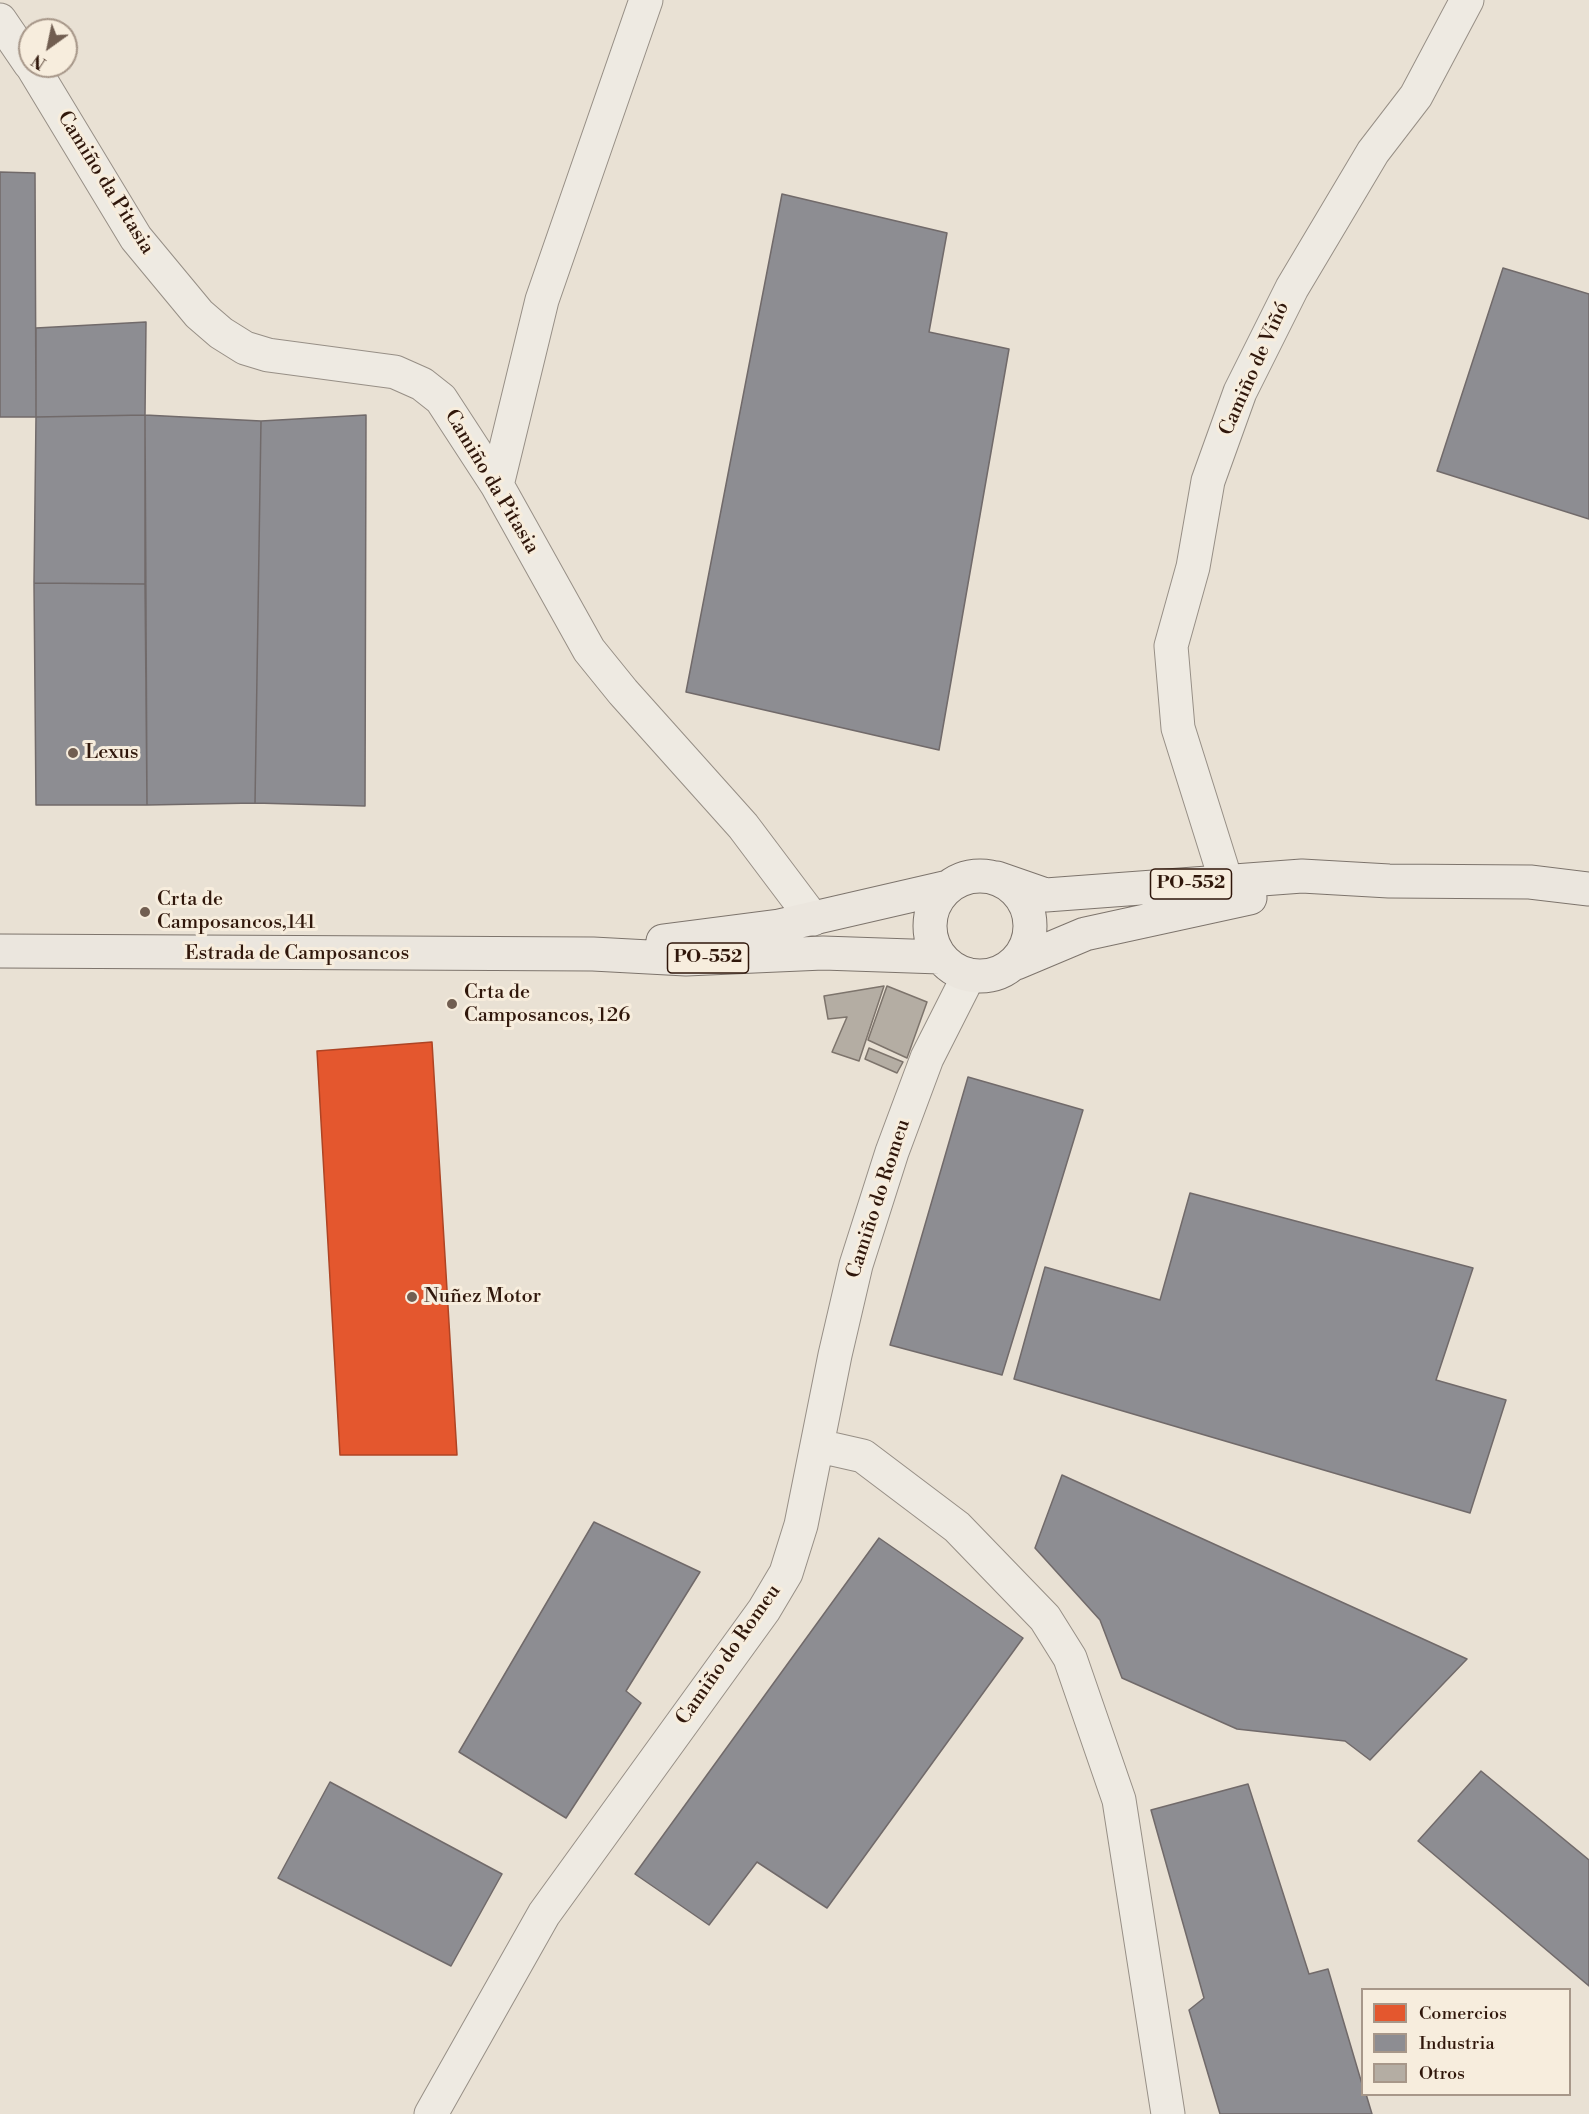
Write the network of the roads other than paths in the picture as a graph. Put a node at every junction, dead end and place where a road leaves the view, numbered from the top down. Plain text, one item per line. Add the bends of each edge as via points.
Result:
1 (646, 0) edge
2 (1467, 0) edge
3 (0, 20) edge
4 (18, 46) edge
5 (39, 78) edge
6 (497, 484) junction
7 (997, 878) junction
8 (1226, 881) junction
9 (1389, 881) junction
10 (948, 887) junction
11 (1589, 889) edge
12 (804, 907) junction
13 (0, 951) edge
14 (593, 954) junction
15 (940, 957) junction
16 (1016, 963) junction
17 (969, 975) junction
18 (819, 1446) junction
19 (431, 2114) edge
20 (1168, 2114) edge

1 - 6 street via 542,300
2 - 8 street, Camiño de Viñó via 1416,96 1373,152 1292,288 1240,392 1208,481 1193,567 1171,646 1178,728
3 - 4 street, Camiño da Pitasia
5 - 6 street, Camiño da Pitasia via 136,238 199,314 245,348 294,360 395,372 422,384 441,399
6 - 12 street, Camiño da Pitasia via 590,650 743,826
7 - 8 main road, Estrada de Camposancos / PO-552 via 1046,895
7 - 10 main road, Estrada de Camposancos / PO-552 via 980,875
7 - 16 main road via 1023,899 1030,915 1031,933
8 - 9 main road, Estrada de Camposancos / PO-552 via 1302,876
9 - 11 main road, Estrada de Camposancos / PO-552 via 1530,882
9 - 16 main road, Estrada de Camposancos / PO-552 via 1231,900 1085,934
10 - 12 main road, Estrada de Camposancos / PO-552
10 - 15 main road via 931,913 933,943
12 - 14 main road, Estrada de Camposancos / PO-552
13 - 14 main road, Estrada de Camposancos / PO-552
14 - 15 main road, Estrada de Camposancos / PO-552 via 686,959 823,952
15 - 17 main road
16 - 17 main road, Estrada de Camposancos / PO-552 via 986,977
17 - 18 street, Camiño do Romeu via 927,1058 856,1265
18 - 19 street, Camiño do Romeu via 801,1525 786,1572 775,1591 544,1914
18 - 20 street via 863,1456 957,1527 1045,1618 1070,1658 1119,1800

